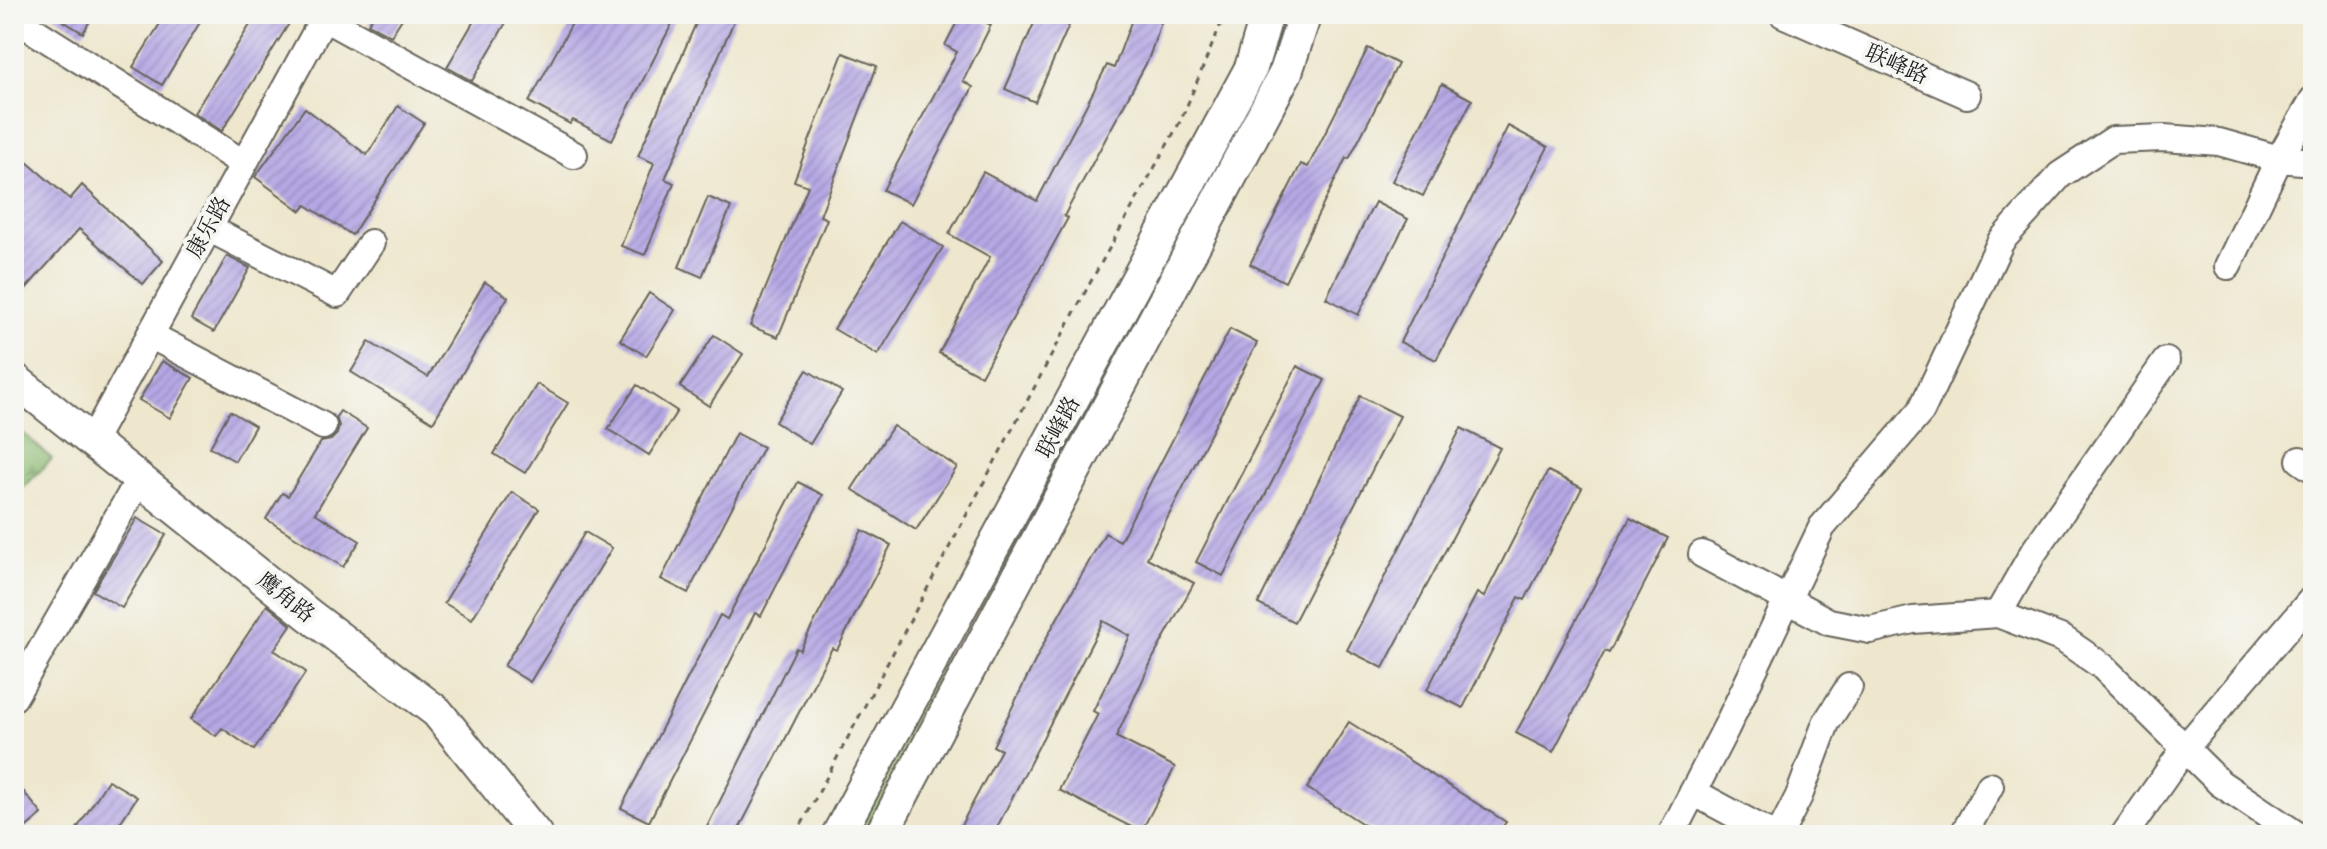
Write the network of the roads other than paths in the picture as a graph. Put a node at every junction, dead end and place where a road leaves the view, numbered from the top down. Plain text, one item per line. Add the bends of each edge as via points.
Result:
1 (1267, 14) edge
2 (1305, 14) edge
3 (1783, 14) edge
4 (322, 15) edge
5 (14, 18) edge
6 (1967, 95) dead end
7 (2313, 100) edge
8 (574, 155) dead end
9 (2279, 159) junction
10 (2313, 162) edge
11 (243, 163) junction
12 (208, 228) junction
13 (371, 243) dead end
14 (2228, 266) dead end
15 (150, 335) junction
16 (2166, 361) dead end
17 (14, 379) edge
18 (323, 426) dead end
19 (92, 441) junction
20 (139, 480) junction
21 (1702, 554) dead end
22 (2313, 598) edge
23 (1786, 599) junction
24 (1998, 614) junction
25 (1849, 687) dead end
26 (14, 697) edge
27 (2185, 748) junction
28 (1990, 786) dead end
29 (1693, 792) junction
30 (536, 835) edge
31 (838, 835) edge
32 (881, 835) edge
33 (1671, 835) edge
34 (1773, 835) edge
35 (1779, 835) edge
36 (1963, 835) edge
37 (2124, 835) edge
38 (2297, 835) edge

1 - 31 main road, 联峰路 via 1251,68
2 - 32 main road, 联峰路 via 1286,72
3 - 6 street, 联峰路
4 - 8 street
4 - 11 street, 康乐路
5 - 11 street
7 - 9 street
9 - 10 street
9 - 14 street
9 - 23 street via 2219,142 2113,140 2060,175 2001,241 1921,411 1822,527
11 - 12 street, 康乐路
12 - 13 street via 337,294
12 - 15 street, 康乐路
15 - 18 street
15 - 19 street, 康乐路
16 - 24 street via 2041,541
17 - 19 main road, 鹰角路
19 - 20 main road, 鹰角路
20 - 26 street
20 - 30 main road, 鹰角路 via 437,712
21 - 23 street
22 - 27 street
23 - 24 street via 1829,622 1870,630 1913,620
23 - 29 street
24 - 27 street via 2063,639 2102,666
25 - 35 street via 1826,723
27 - 37 street
27 - 38 street via 2220,783
28 - 36 street
29 - 33 street
29 - 34 street

